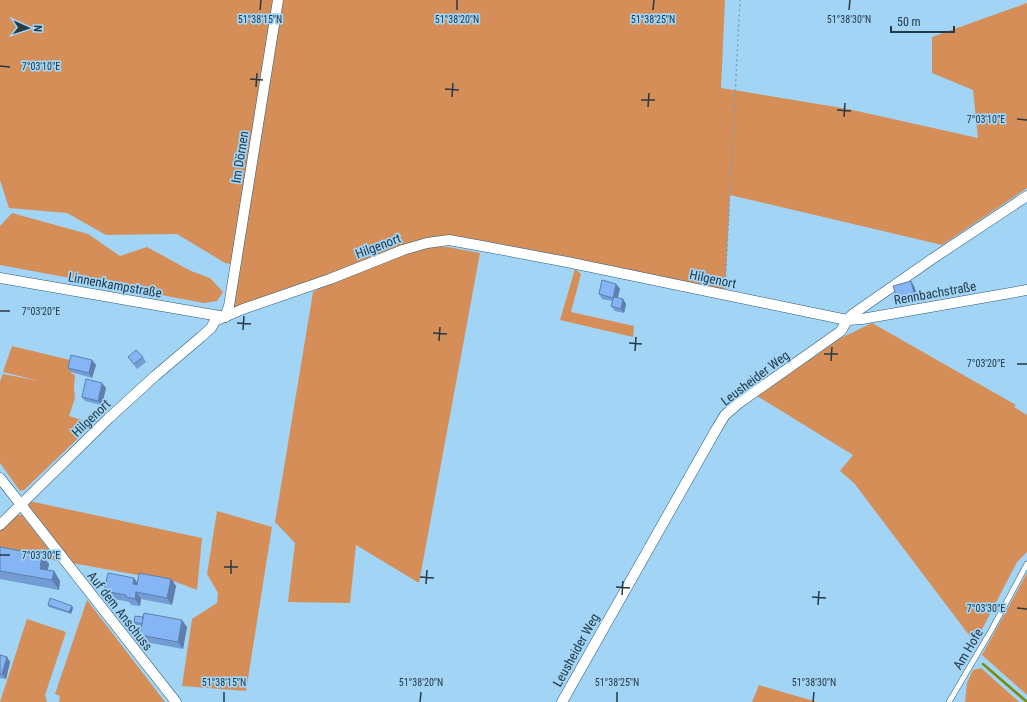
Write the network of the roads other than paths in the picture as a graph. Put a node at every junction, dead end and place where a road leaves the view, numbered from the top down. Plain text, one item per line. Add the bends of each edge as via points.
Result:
1 (278, 0) edge
2 (1027, 196) edge
3 (0, 278) edge
4 (1027, 290) edge
5 (225, 317) junction
6 (847, 320) junction
7 (0, 478) edge
8 (20, 504) junction
9 (0, 525) edge
10 (1027, 564) edge
11 (176, 702) edge
12 (562, 702) edge
13 (950, 702) edge

1 - 5 street, Im Dörnen via 230,306
2 - 6 street, Leusheider Weg via 889,288
3 - 5 street, Linnenkampstraße
4 - 6 street, Rennbachstraße
5 - 6 street, Hilgenort via 403,250 449,240
5 - 8 street, Hilgenort via 215,321 211,328 155,376
6 - 12 street, Leusheider Weg via 841,331 739,403 725,416
7 - 8 street, Auf dem Anschuss
8 - 9 street, Hilgenort
8 - 11 street, Auf dem Anschuss
10 - 13 lane, Am Hofe

